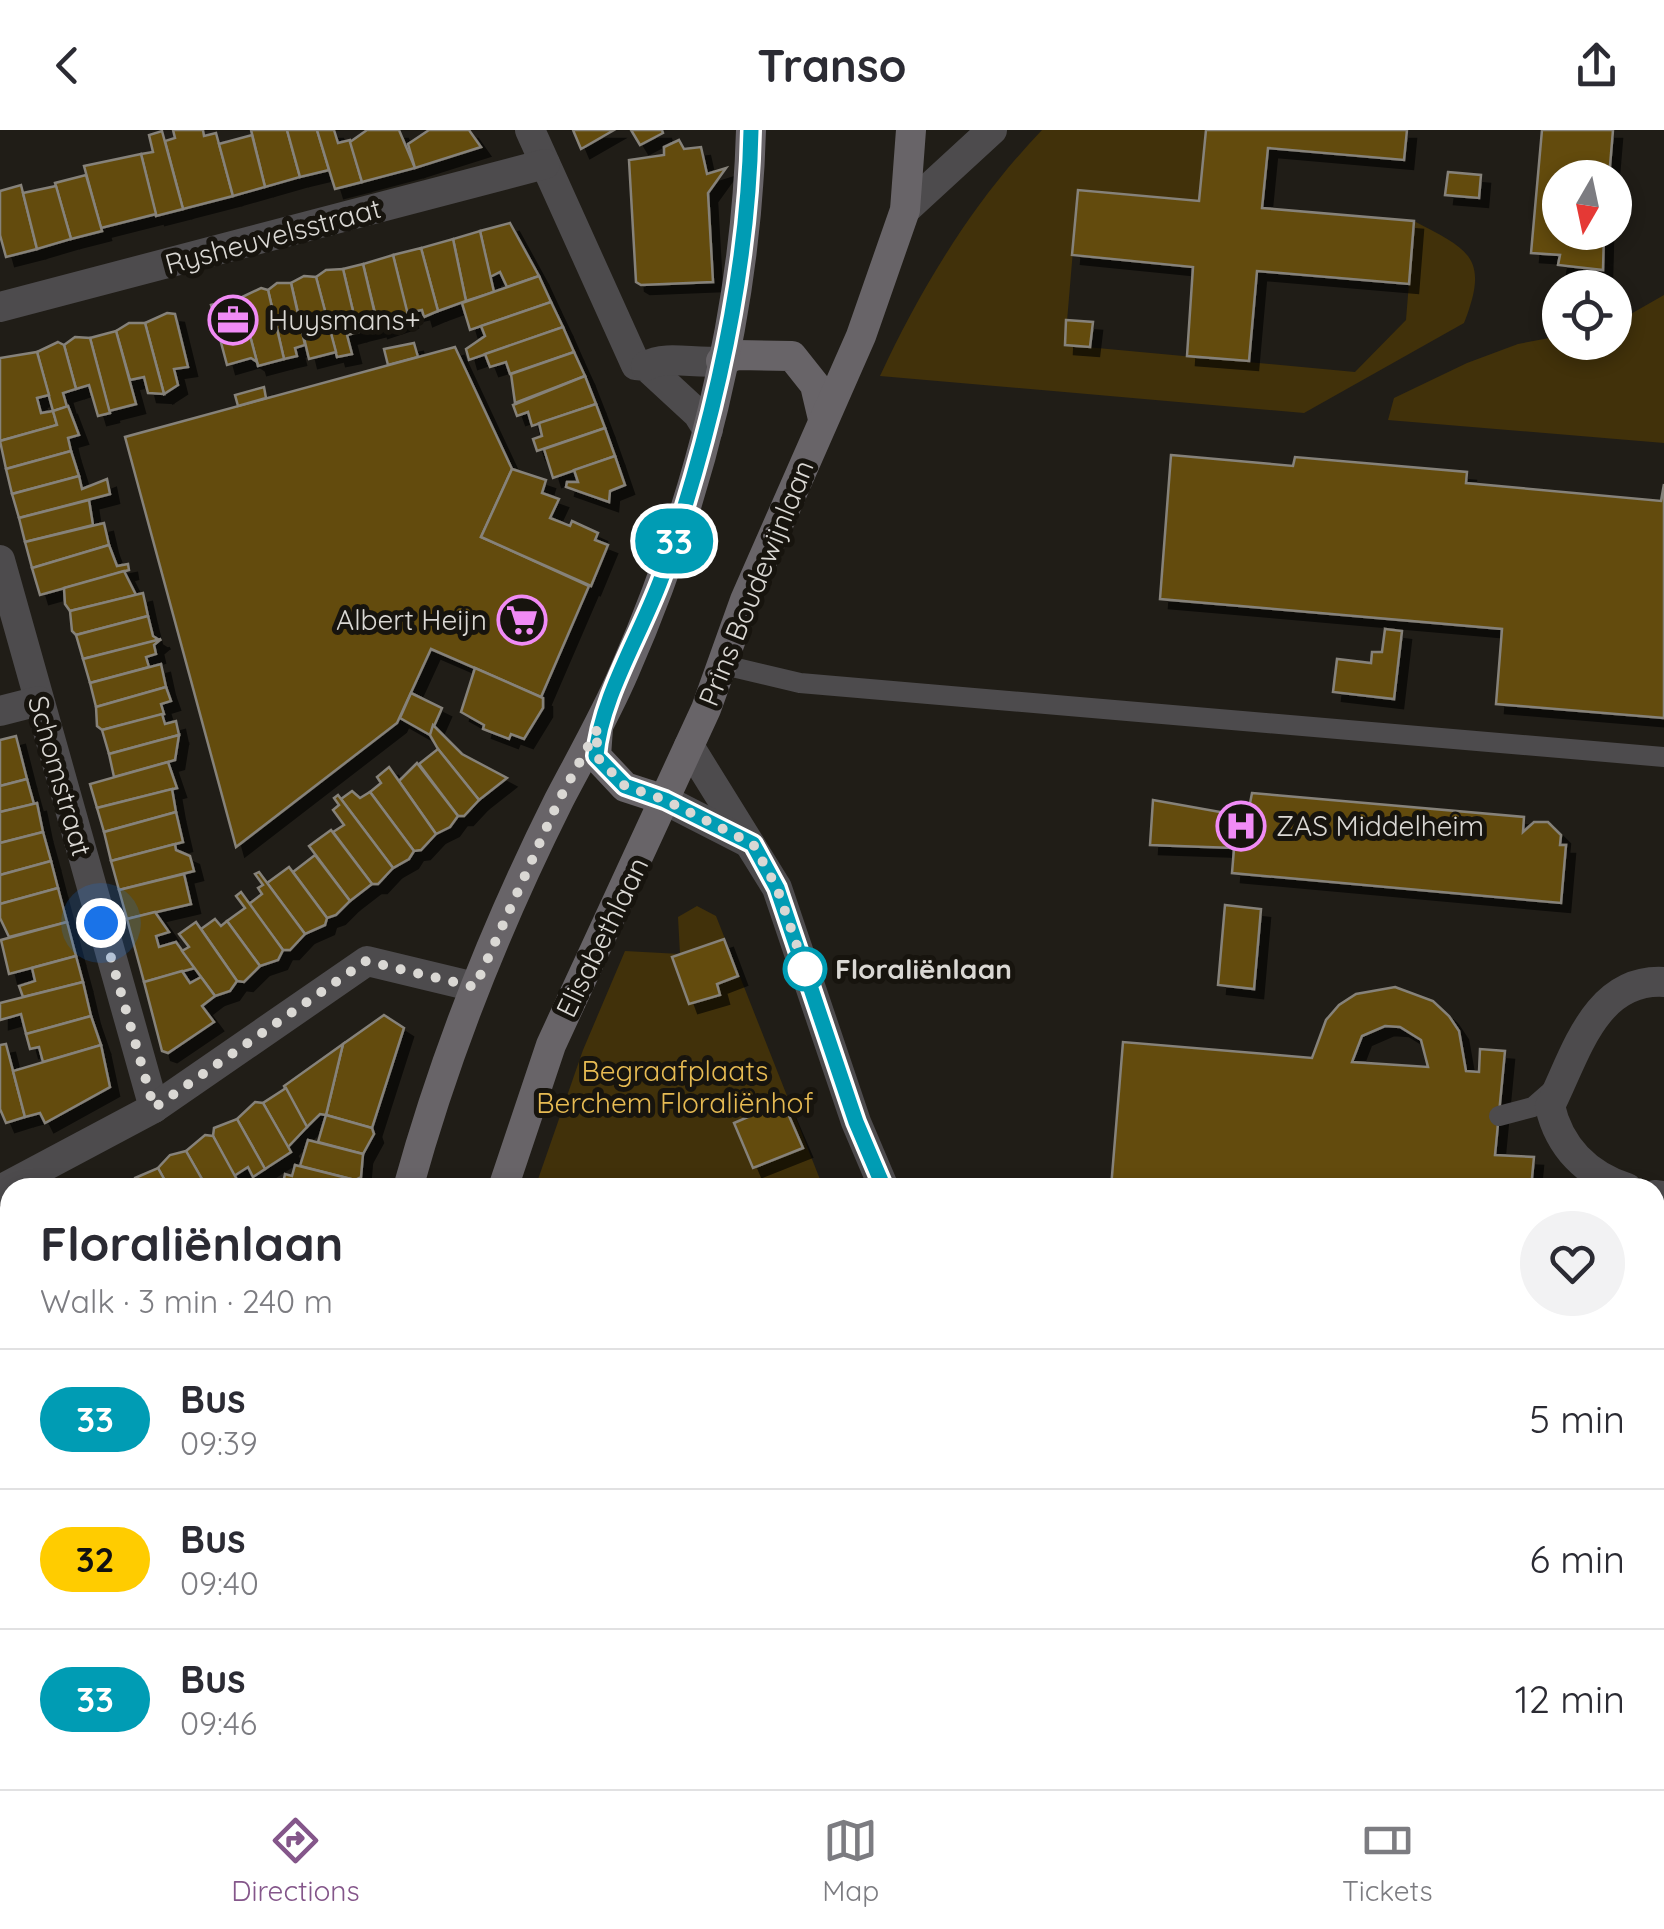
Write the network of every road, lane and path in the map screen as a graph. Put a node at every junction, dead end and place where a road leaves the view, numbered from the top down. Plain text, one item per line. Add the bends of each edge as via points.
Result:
1 (530, 130) edge
2 (751, 130) edge
3 (911, 130) edge
4 (992, 130) edge
5 (545, 164) junction
6 (906, 210) junction
7 (0, 307) edge
8 (721, 361) junction
9 (646, 366) junction
10 (823, 419) junction
11 (708, 430) junction
12 (0, 560) edge
13 (724, 665) junction
14 (38, 701) junction
15 (0, 712) edge
16 (598, 728) junction
17 (690, 746) junction
18 (1664, 757) edge
19 (665, 800) junction
20 (753, 844) junction
21 (1664, 982) edge
22 (475, 987) junction
23 (1562, 1082) junction
24 (154, 1108) junction
25 (1499, 1116) dead end
26 (23, 1178) edge
27 (411, 1178) edge
28 (506, 1178) edge
29 (880, 1178) edge
30 (1602, 1178) edge

1 - 5 street
2 - 8 main road
3 - 6 main road, Prins Boudewijnlaan
4 - 6 street
5 - 7 street, Rysheuvelsstraat
5 - 9 street via 636,365
6 - 10 main road, Prins Boudewijnlaan via 862,336
8 - 9 street via 698,365 660,358
8 - 10 main road via 792,356 816,386
8 - 11 main road
9 - 11 street
10 - 13 main road, Prins Boudewijnlaan
11 - 16 main road via 663,575
12 - 14 street, Schomstraat
13 - 17 main road, Prins Boudewijnlaan
13 - 18 lane via 800,683
14 - 15 street
14 - 24 street, Schomstraat
16 - 19 main road via 596,756 625,786
16 - 22 main road
17 - 19 main road, Elisabethlaan
17 - 20 street
19 - 20 street
19 - 28 main road, Elisabethlaan via 551,1044
20 - 29 street via 777,888
21 - 23 street via 1627,990 1603,1005 1583,1030
22 - 24 street via 366,961
22 - 27 main road
23 - 25 lane via 1533,1106
23 - 30 street via 1550,1106 1555,1127 1576,1159
24 - 26 street

